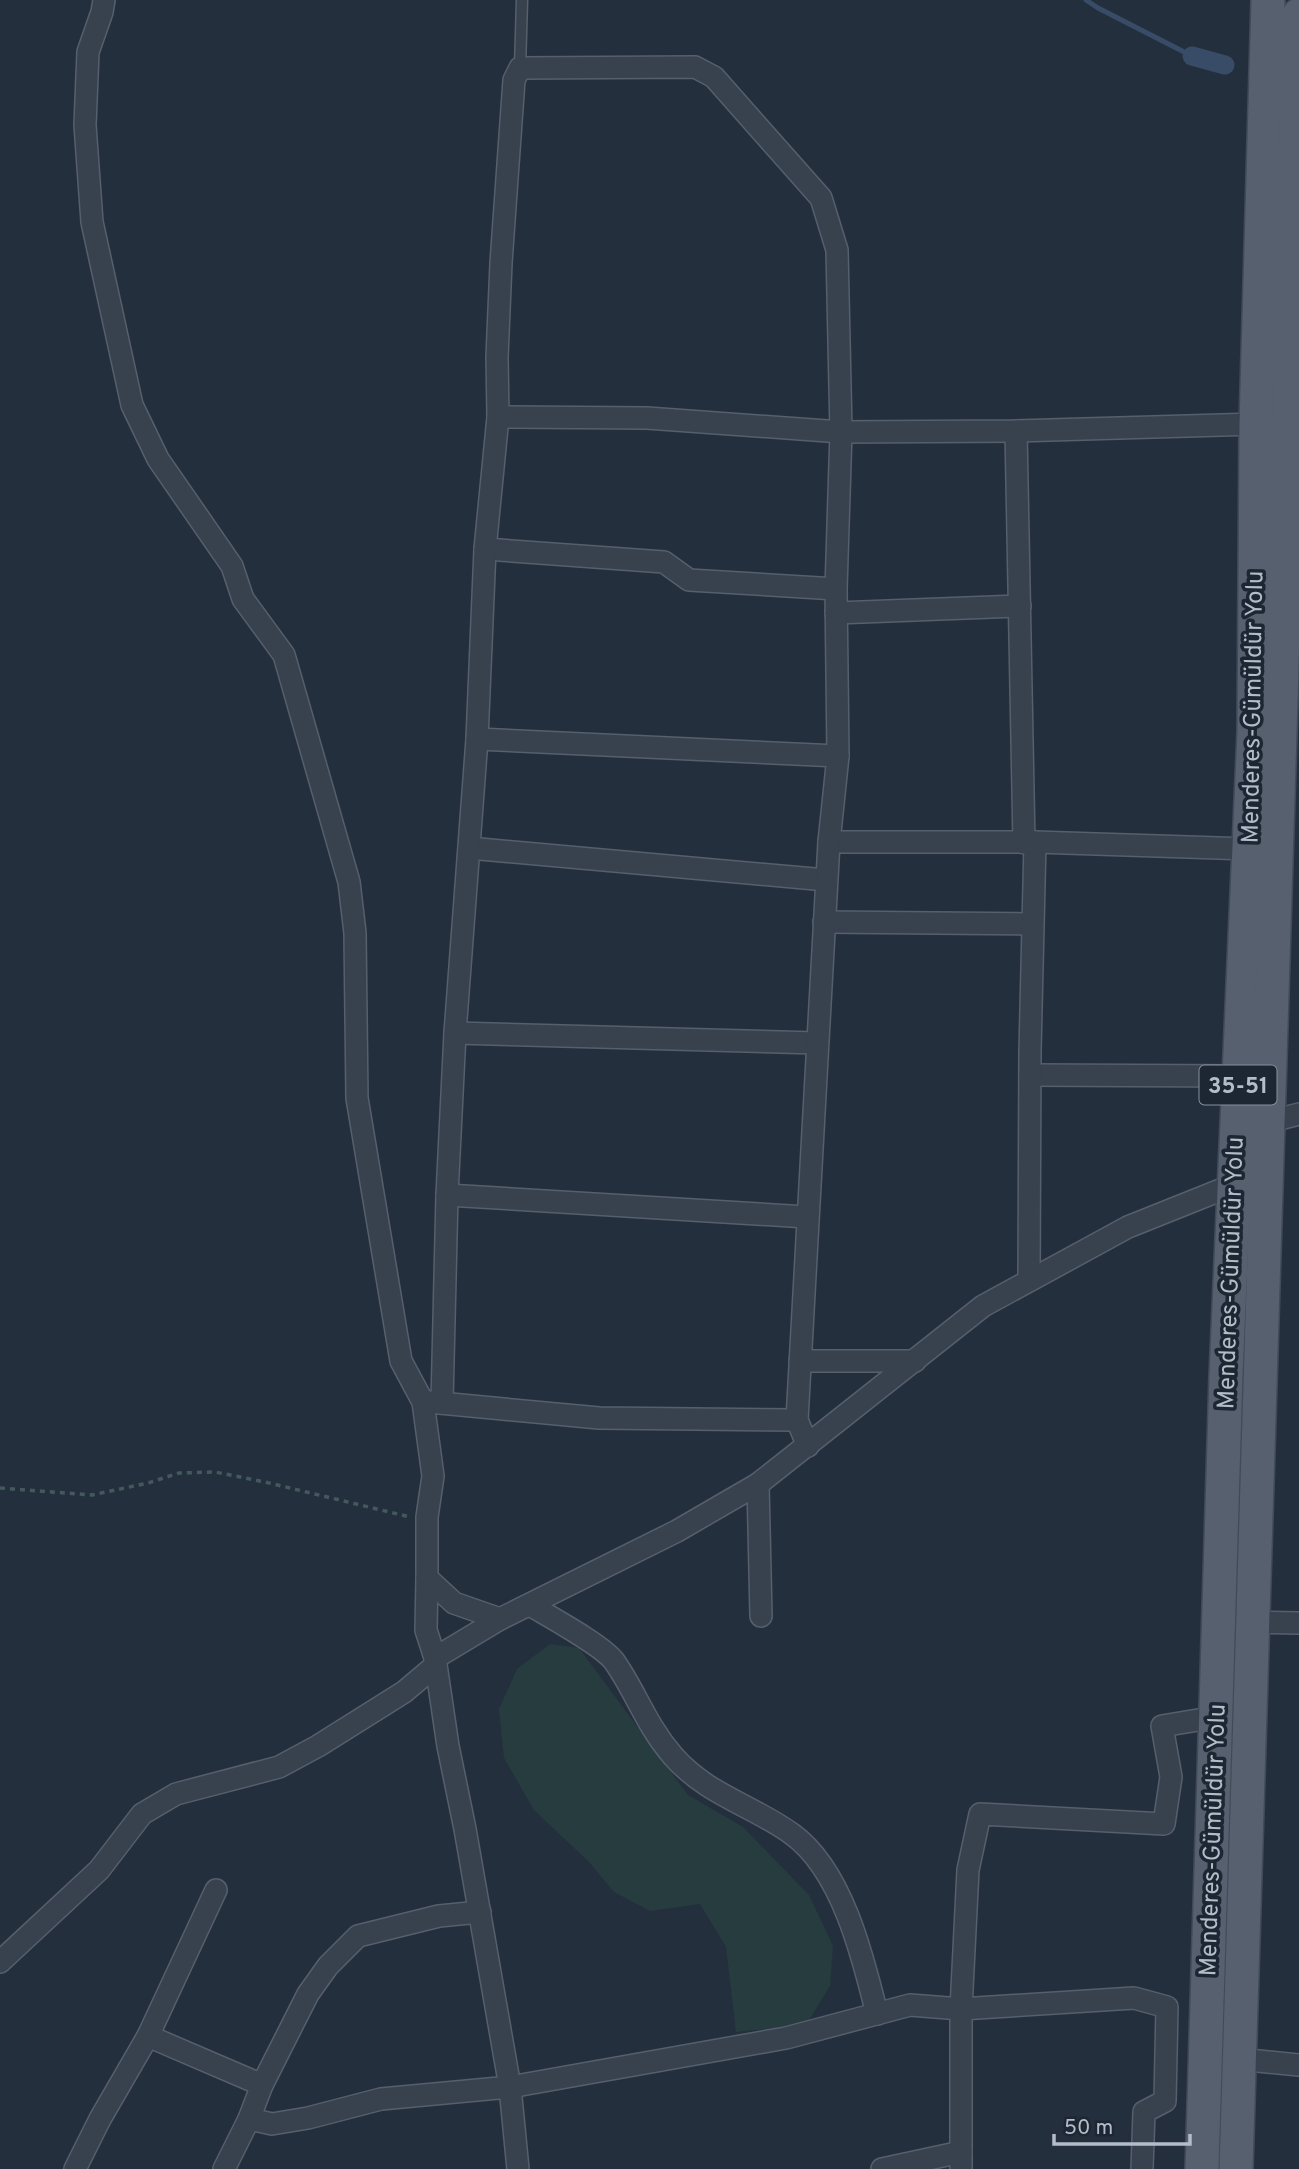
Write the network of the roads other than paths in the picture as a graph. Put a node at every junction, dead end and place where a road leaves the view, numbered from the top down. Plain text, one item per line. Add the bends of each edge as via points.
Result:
1 (104, 0) edge
2 (522, 0) edge
3 (1268, 0) edge
4 (1299, 15) edge
5 (520, 68) junction
6 (498, 417) junction
7 (1256, 424) junction
8 (1016, 431) junction
9 (841, 432) junction
10 (485, 549) junction
11 (836, 589) junction
12 (1020, 606) junction
13 (836, 613) junction
14 (477, 739) junction
15 (838, 756) junction
16 (829, 842) junction
17 (1030, 842) junction
18 (469, 848) junction
19 (1249, 849) junction
20 (826, 880) junction
21 (824, 922) junction
22 (1032, 924) junction
23 (455, 1032) junction
24 (817, 1043) junction
25 (1030, 1075) junction
26 (1238, 1076) junction
27 (1283, 1118) edge
28 (1233, 1185) junction
29 (447, 1195) junction
30 (807, 1217) junction
31 (1029, 1280) junction
32 (800, 1361) junction
33 (915, 1361) junction
34 (433, 1403) junction
35 (797, 1420) junction
36 (808, 1446) junction
37 (758, 1484) junction
38 (427, 1578) junction
39 (530, 1605) junction
40 (761, 1616) dead end
41 (500, 1619) junction
42 (1252, 1622) junction
43 (1299, 1623) edge
44 (435, 1661) junction
45 (1216, 1717) junction
46 (216, 1890) dead end
47 (480, 1912) junction
48 (0, 1962) edge
49 (961, 2009) junction
50 (877, 2014) junction
51 (148, 2036) junction
52 (1238, 2059) junction
53 (1299, 2065) edge
54 (262, 2085) junction
55 (510, 2087) junction
56 (249, 2119) junction
57 (961, 2161) edge
58 (75, 2169) edge
59 (224, 2169) edge
60 (519, 2169) edge
61 (881, 2169) edge
62 (1142, 2169) edge
63 (1202, 2169) edge
64 (1236, 2169) edge

1 - 34 street via 88,52 85,125 92,222 132,405 158,459 232,566 243,599 284,655 349,882 355,933 357,1098 401,1362
2 - 5 lane
3 - 7 main road, Menderes-Gümüldür Yolu / 35-51
4 - 27 main road, Menderes-Gümüldür Yolu / 35-51
5 - 6 street via 514,80 501,262
5 - 9 street via 695,67 714,77 821,198 837,250
6 - 9 street via 647,418
6 - 10 street
7 - 8 street
7 - 19 main road, Menderes-Gümüldür Yolu / 35-51
8 - 9 street
8 - 12 street
9 - 11 street
10 - 11 street via 664,562 689,580
10 - 14 street
11 - 13 street
12 - 13 street
12 - 17 street
13 - 15 street
14 - 15 street
14 - 18 street
15 - 16 street
16 - 17 street
16 - 20 street
17 - 19 street
17 - 22 street
18 - 20 street
18 - 23 street
19 - 26 main road, Menderes-Gümüldür Yolu / 35-51
20 - 21 street
21 - 22 street
21 - 24 street
22 - 25 street
23 - 24 street
23 - 29 street
24 - 30 street
25 - 26 street
25 - 31 street
26 - 28 main road, Menderes-Gümüldür Yolu / 35-51
27 - 42 main road, Menderes-Gümüldür Yolu / 35-51
28 - 31 street via 1128,1227
28 - 45 main road, Menderes-Gümüldür Yolu / 35-51
29 - 30 street
29 - 34 street
30 - 32 street
31 - 33 street via 983,1306
32 - 33 street
32 - 35 street
33 - 36 street
34 - 35 street via 599,1418
34 - 38 street
35 - 36 street
36 - 37 street
37 - 39 street via 677,1531
37 - 40 street
38 - 41 street via 454,1603
38 - 44 street via 426,1630
39 - 41 street
39 - 50 street via 612,1659 673,1757 705,1786 793,1835 826,1869 859,1944
41 - 44 street
42 - 43 street
42 - 52 main road, Menderes-Gümüldür Yolu / 35-51
44 - 47 street
44 - 48 street via 404,1692 279,1767 176,1794 142,1814 99,1870
45 - 49 street via 1162,1726 1171,1777 1164,1824 980,1814 968,1870
45 - 63 main road, Menderes-Gümüldür Yolu / 35-51
46 - 51 street
47 - 54 street via 439,1916 358,1936 308,1994
47 - 55 street
49 - 50 street via 910,2005
49 - 57 street
49 - 62 street via 1134,1998 1167,2007 1165,2101 1144,2112
50 - 55 street via 786,2038
51 - 54 street
51 - 58 street
52 - 53 street
52 - 64 main road, Menderes-Gümüldür Yolu / 35-51
54 - 56 street
55 - 56 street via 381,2099 272,2124
55 - 60 street
56 - 59 street
57 - 61 street

